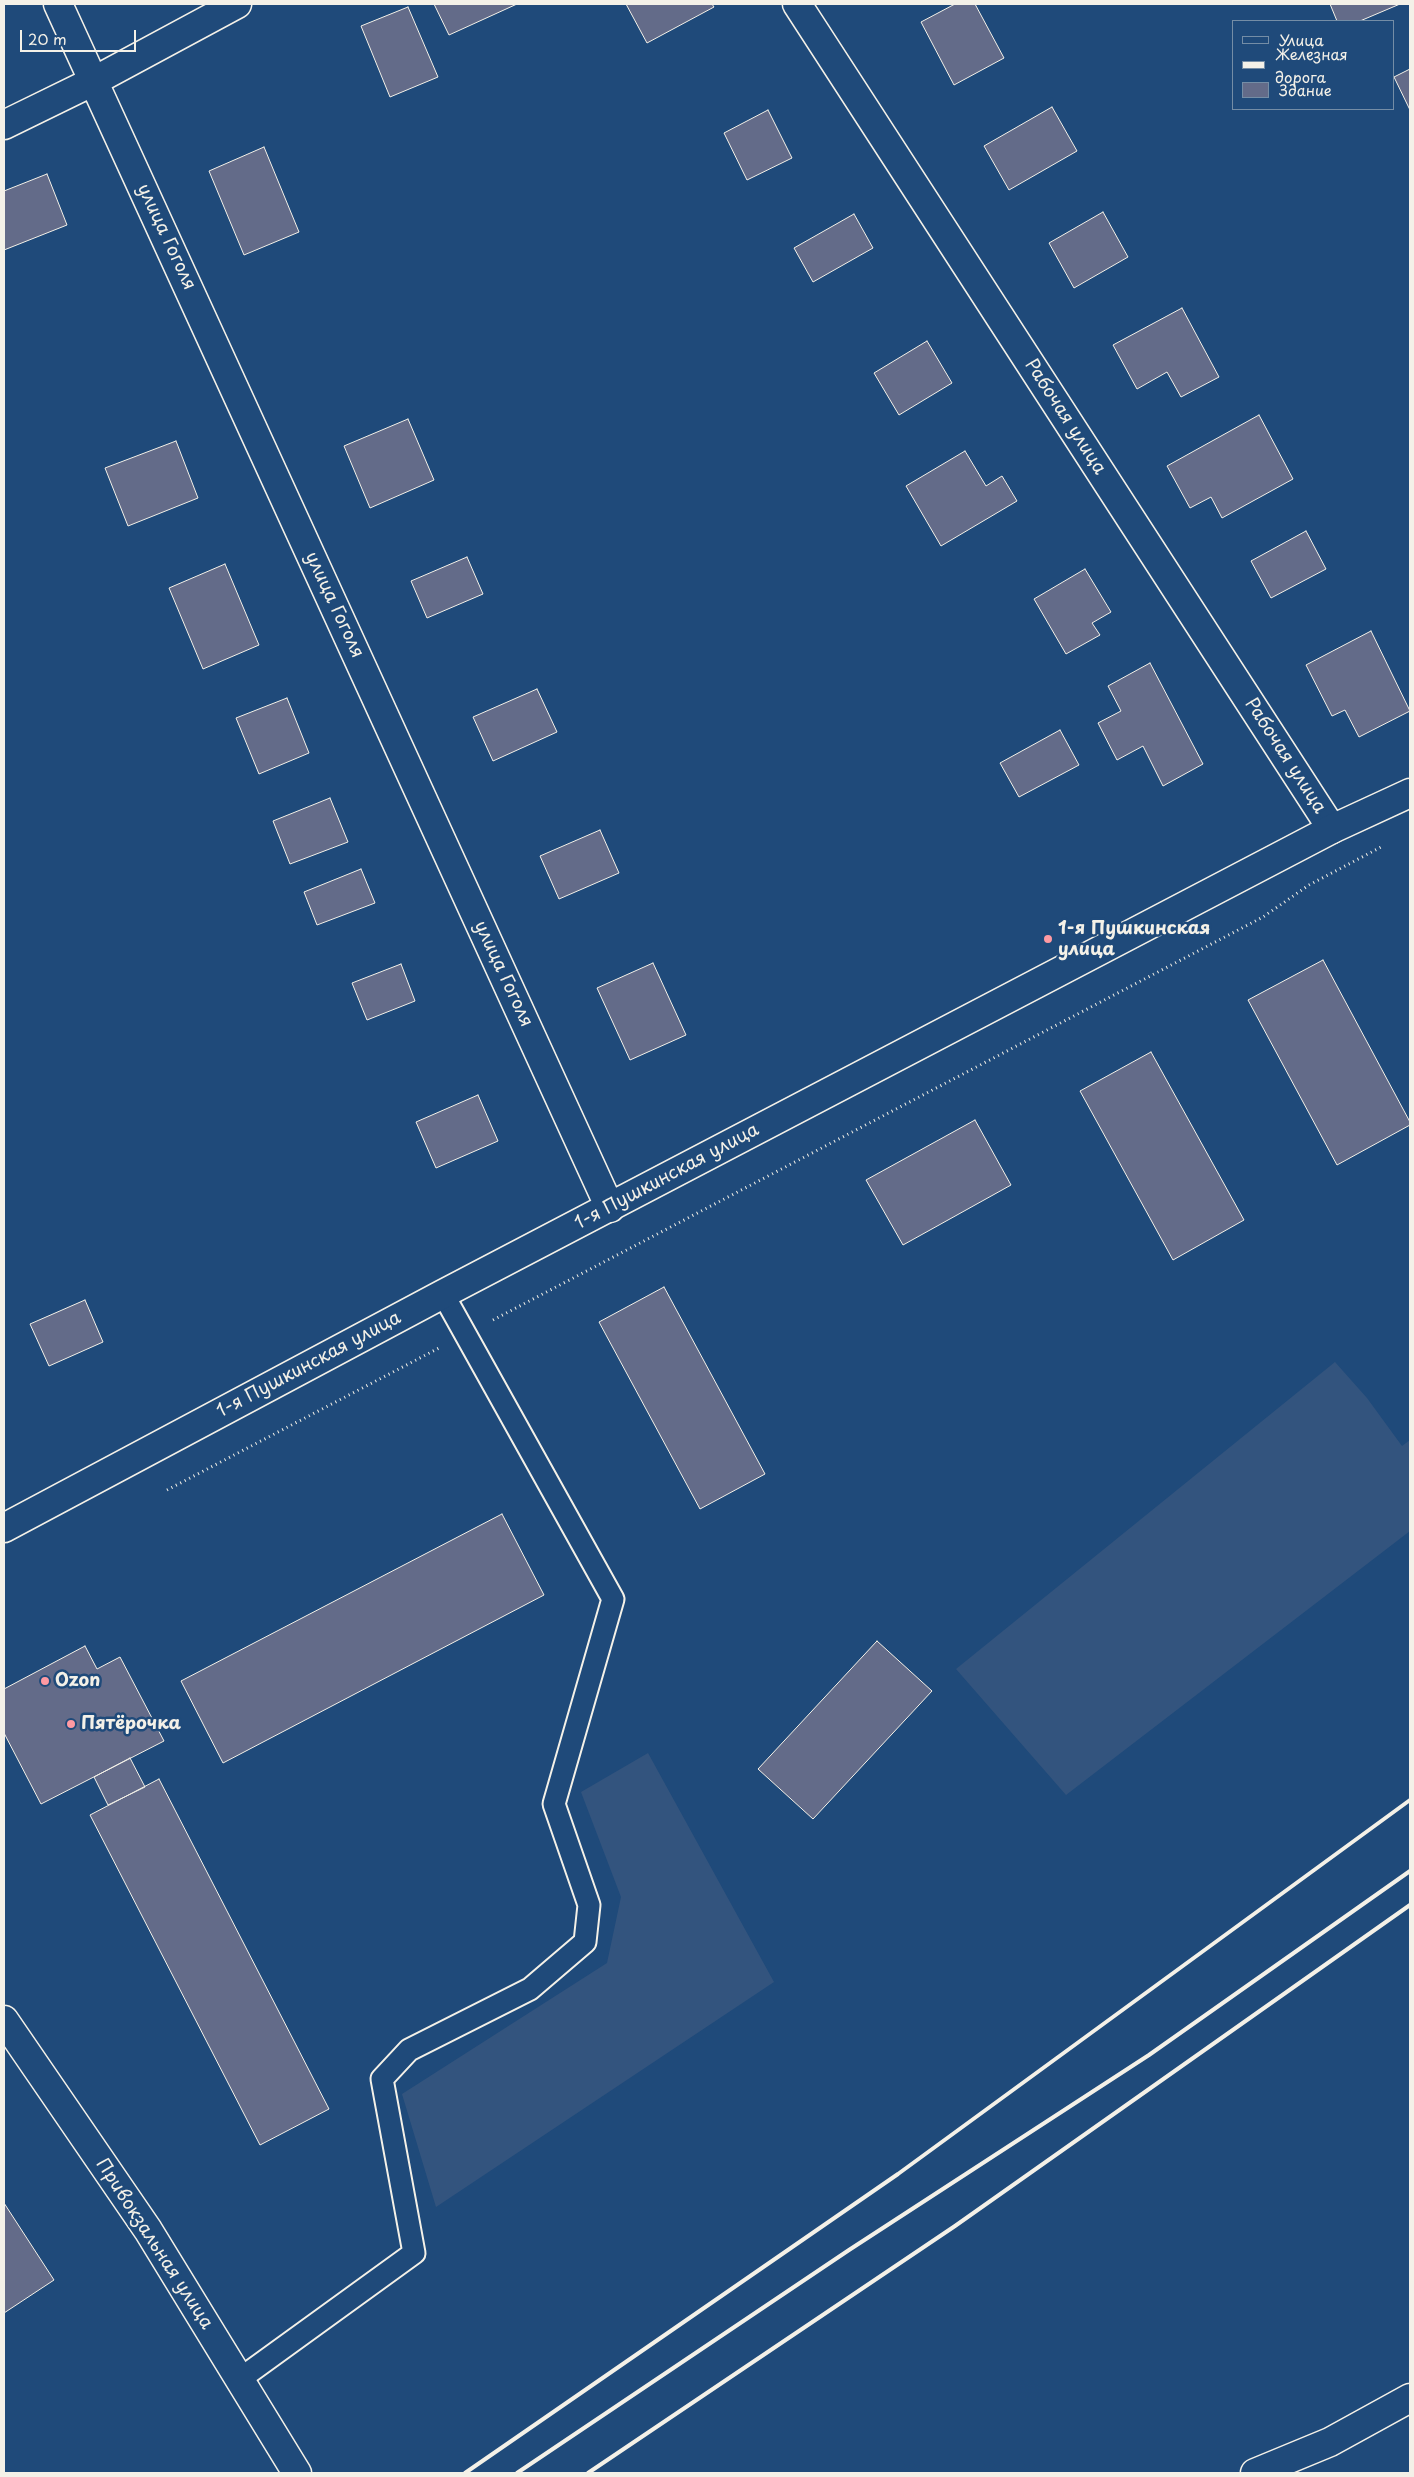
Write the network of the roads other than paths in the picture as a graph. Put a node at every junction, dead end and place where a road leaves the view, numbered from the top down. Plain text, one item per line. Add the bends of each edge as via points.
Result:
1 (58, 4) edge
2 (237, 4) edge
3 (797, 4) edge
4 (94, 80) junction
5 (4, 124) edge
6 (1410, 793) edge
7 (1332, 829) junction
8 (610, 1208) junction
9 (443, 1294) junction
10 (4, 1528) edge
11 (4, 2020) edge
12 (240, 2379) junction
13 (1410, 2398) edge
14 (296, 2473) edge
15 (1255, 2473) edge

1 - 4 street, улица Гоголя
2 - 4 street
3 - 7 street, Рабочая улица
4 - 5 street
4 - 8 street, улица Гоголя
6 - 7 street, 1-я Пушкинская улица
7 - 8 street, 1-я Пушкинская улица
8 - 9 street, 1-я Пушкинская улица
9 - 10 street, 1-я Пушкинская улица
9 - 12 lane via 613,1599 554,1804 589,1904 585,1942 530,1989 409,2050 382,2079 414,2253
11 - 12 street, Привокзальная улица via 148,2230
12 - 14 street, Привокзальная улица
13 - 15 street via 1330,2442

